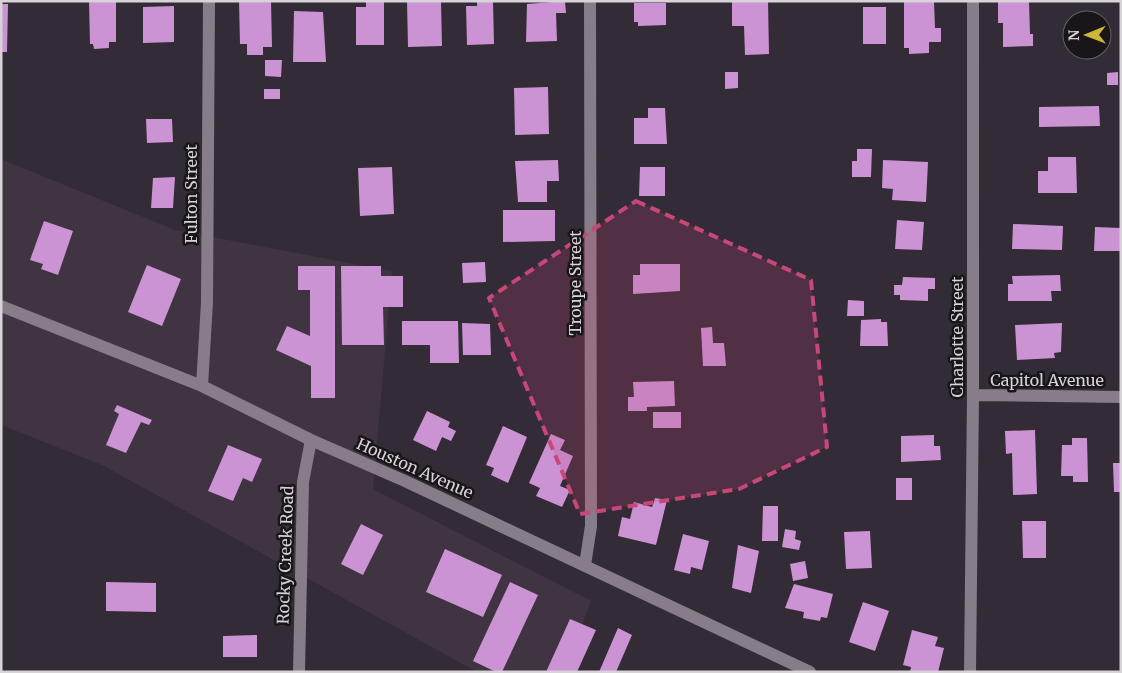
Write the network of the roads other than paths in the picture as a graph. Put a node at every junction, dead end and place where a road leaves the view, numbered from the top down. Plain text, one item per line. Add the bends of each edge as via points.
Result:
1 (208, 1) edge
2 (590, 1) edge
3 (973, 1) edge
4 (1, 306) edge
5 (202, 386) junction
6 (973, 395) junction
7 (1121, 397) edge
8 (311, 440) junction
9 (585, 565) junction
10 (299, 672) edge
11 (810, 672) edge
12 (970, 672) edge

1 - 5 street, Fulton Street via 207,302
2 - 9 street, Troupe Street via 591,526
3 - 6 street, Charlotte Street
4 - 5 street, Houston Avenue
5 - 8 street, Houston Avenue
6 - 7 street, Capitol Avenue
6 - 12 street, Charlotte Street
8 - 9 street, Houston Avenue
8 - 10 street, Rocky Creek Road via 303,482
9 - 11 street, Houston Avenue

